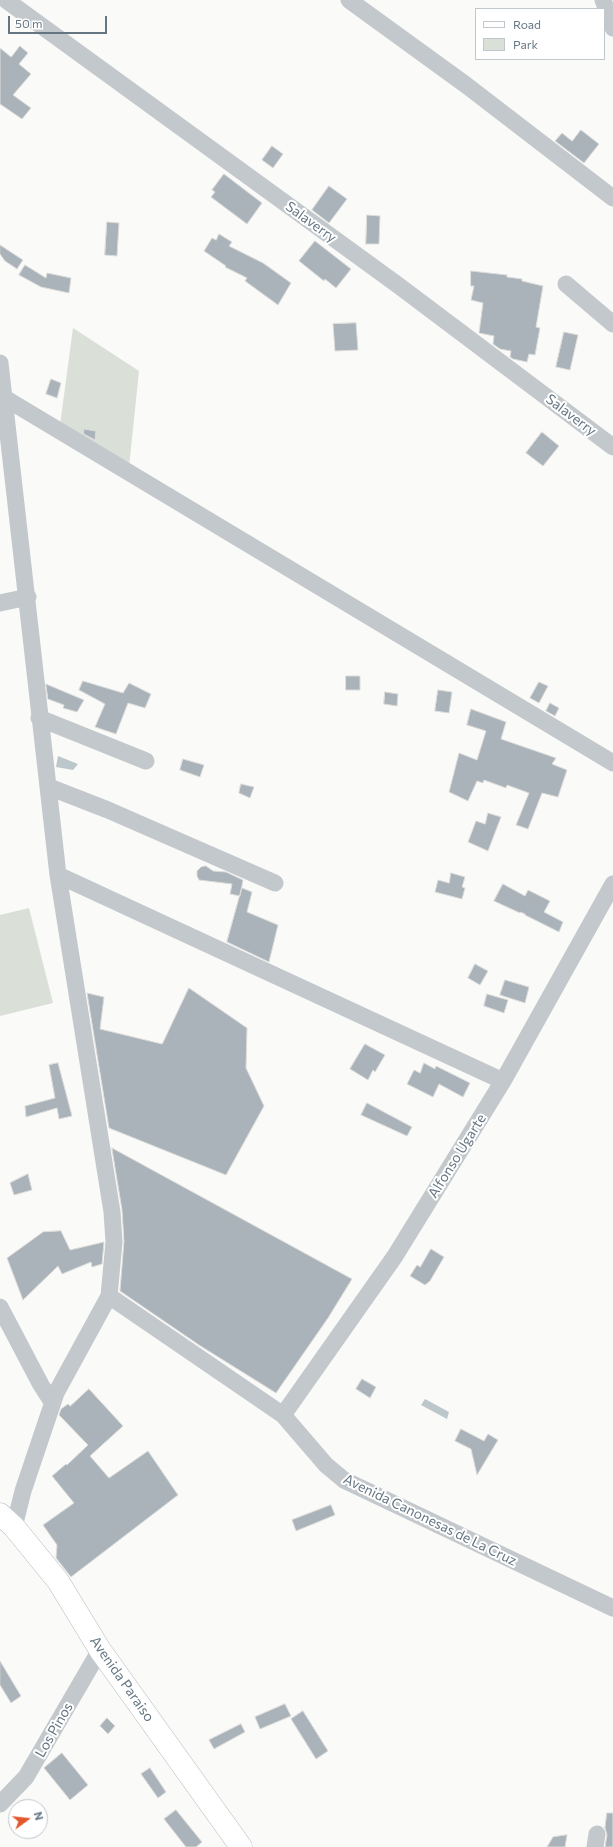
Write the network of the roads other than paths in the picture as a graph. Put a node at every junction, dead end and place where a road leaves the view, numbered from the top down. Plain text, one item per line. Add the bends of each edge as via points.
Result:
1 (6, 0) edge
2 (349, 0) edge
3 (603, 0) edge
4 (613, 28) edge
5 (613, 198) edge
6 (566, 284) dead end
7 (613, 324) edge
8 (0, 363) edge
9 (3, 397) junction
10 (613, 447) edge
11 (28, 597) junction
12 (0, 603) edge
13 (39, 718) junction
14 (146, 761) dead end
15 (613, 763) edge
16 (49, 787) junction
17 (58, 875) junction
18 (275, 883) dead end
19 (613, 884) edge
20 (503, 1081) junction
21 (110, 1296) junction
22 (0, 1307) edge
23 (52, 1402) junction
24 (283, 1415) junction
25 (7, 1521) edge
26 (613, 1608) edge
27 (100, 1650) junction
28 (0, 1804) edge
29 (241, 1847) edge

1 - 10 street, Salaverry via 398,285
2 - 5 street via 466,85
3 - 4 street
6 - 7 street
8 - 9 street
9 - 11 street
9 - 15 street
11 - 12 street
11 - 13 street
13 - 14 street
13 - 16 street
16 - 17 street
16 - 18 street
17 - 20 street
17 - 21 street via 112,1212 114,1242
19 - 20 street, Alfonso Ugarte
20 - 24 street, Alfonso Ugarte via 395,1256
21 - 23 street
21 - 24 street, Avenida Canonesas de La Cruz
22 - 23 street
23 - 25 street via 23,1491
24 - 26 street, Avenida Canonesas de La Cruz via 326,1465 344,1480
25 - 27 main road, Avenida Paraiso via 58,1581
27 - 28 street, Los Pinos via 26,1777
27 - 29 main road, Avenida Paraiso

